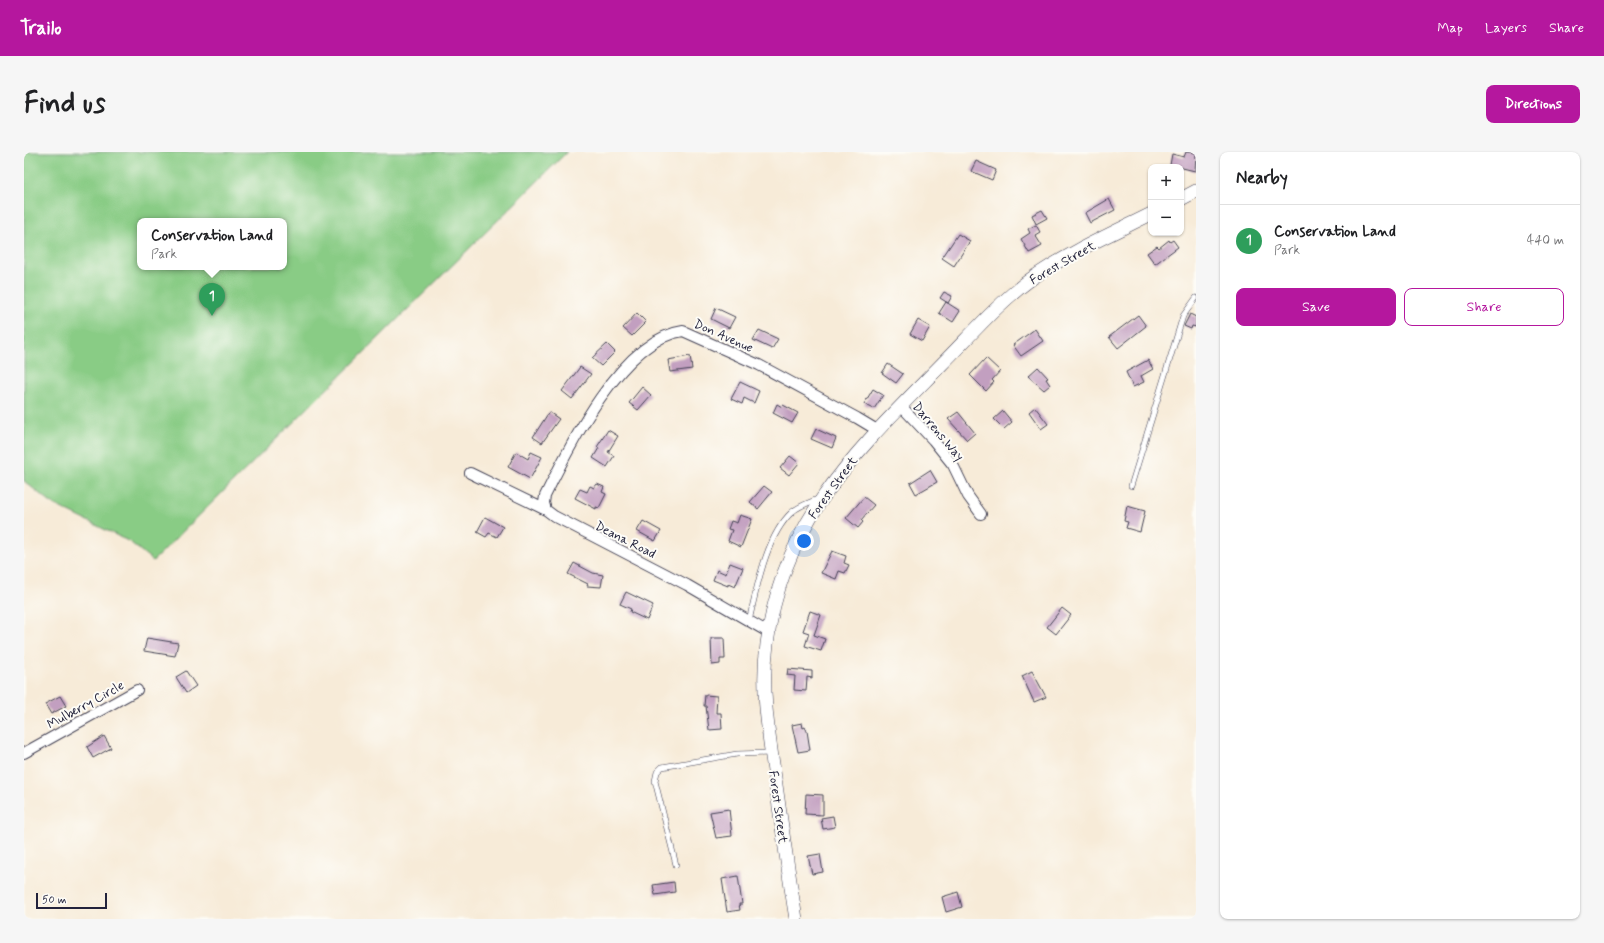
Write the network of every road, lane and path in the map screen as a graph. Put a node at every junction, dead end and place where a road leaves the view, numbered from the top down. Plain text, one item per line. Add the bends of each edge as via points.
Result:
1 (1196, 191) edge
2 (1184, 197) edge
3 (1148, 216) edge
4 (1196, 298) edge
5 (901, 406) junction
6 (877, 430) junction
7 (470, 473) dead end
8 (1130, 486) dead end
9 (823, 496) junction
10 (546, 510) junction
11 (981, 514) dead end
12 (749, 621) junction
13 (768, 632) junction
14 (137, 690) dead end
15 (24, 753) edge
16 (772, 753) junction
17 (676, 865) dead end
18 (796, 919) edge

1 - 2 street
3 - 5 street, Forest Street via 1056,263 1019,288
4 - 8 lane via 1183,316
5 - 6 street, Forest Street
5 - 11 street, Darrens Way via 953,465 968,496
6 - 9 street, Forest Street via 843,468
6 - 10 street, Don Avenue via 759,365 683,331 670,333 656,341 625,368 600,398 581,427 545,496
7 - 10 street, Deana Road
9 - 12 lane via 793,511 776,531
9 - 13 street, Forest Street via 808,520 787,566
10 - 12 street, Deana Road via 687,584
12 - 13 street, Deana Road
13 - 16 street, Forest Street via 765,695
14 - 15 street, Mulberry Circle
16 - 17 lane via 738,754 701,760 662,767 657,772 656,780
16 - 18 street, Forest Street

